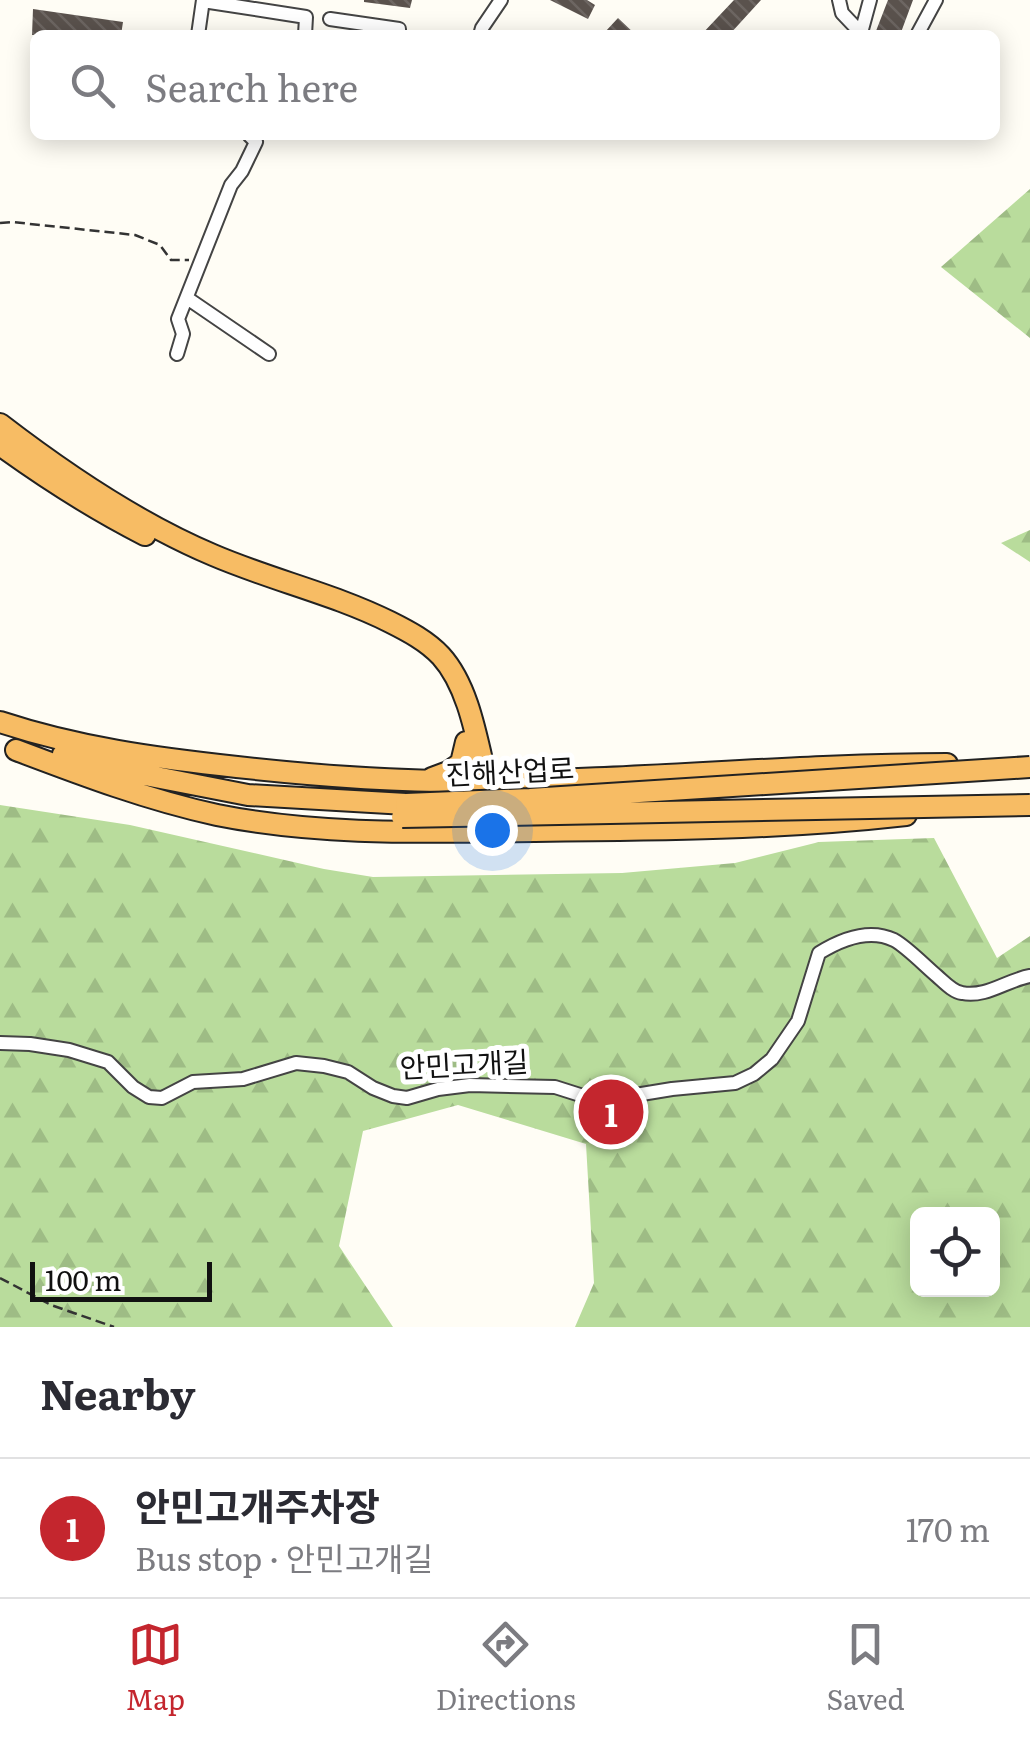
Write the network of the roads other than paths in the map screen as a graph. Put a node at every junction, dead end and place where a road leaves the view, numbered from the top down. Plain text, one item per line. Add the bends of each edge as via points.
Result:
1 (501, 0) edge
2 (839, 0) edge
3 (870, 0) edge
4 (936, 0) edge
5 (203, 1) edge
6 (330, 19) dead end
7 (199, 30) edge
8 (305, 30) edge
9 (400, 30) edge
10 (481, 30) edge
11 (858, 30) edge
12 (863, 30) edge
13 (920, 30) edge
14 (254, 140) edge
15 (187, 298) junction
16 (177, 354) dead end
17 (269, 354) dead end
18 (0, 424) edge
19 (0, 446) edge
20 (0, 722) edge
21 (0, 732) edge
22 (472, 743) junction
23 (8, 747) edge
24 (1030, 766) edge
25 (523, 780) junction
26 (424, 781) junction
27 (479, 781) junction
28 (176, 793) junction
29 (221, 802) junction
30 (1030, 805) edge
31 (987, 806) junction
32 (404, 811) junction
33 (492, 832) junction
34 (1030, 976) edge
35 (0, 1043) edge

1 - 10 street
2 - 11 street
3 - 12 street
4 - 13 street
5 - 7 street
5 - 8 street via 306,16
6 - 9 street
14 - 15 street
15 - 16 street via 178,319 184,334
15 - 17 street
18 - 22 highway via 73,477 182,540 414,634 440,655 460,685
19 - 22 highway via 99,512 175,550 397,640 436,667
20 - 26 highway via 94,748 190,762
21 - 28 highway, 진해산업로
22 - 25 highway via 500,772
22 - 26 highway via 461,763
22 - 27 highway
23 - 28 highway, 진해산업로 via 102,778
24 - 25 highway, bridge via 855,764
24 - 32 highway, 진해산업로, bridge
25 - 27 highway
26 - 27 highway
27 - 33 highway via 478,811
28 - 29 highway, 진해산업로
29 - 32 highway, 진해산업로 via 321,815
29 - 33 highway via 274,824
30 - 31 highway, 진해산업로, bridge
31 - 32 highway, 진해산업로, bridge
31 - 33 highway, bridge via 734,828
34 - 35 street, 안민고개길 via 982,994 958,993 894,940 851,938 819,953 798,1022 754,1074 599,1101 555,1087 470,1085 407,1098 348,1072 296,1064 243,1079 193,1082 150,1097 108,1062 70,1050

